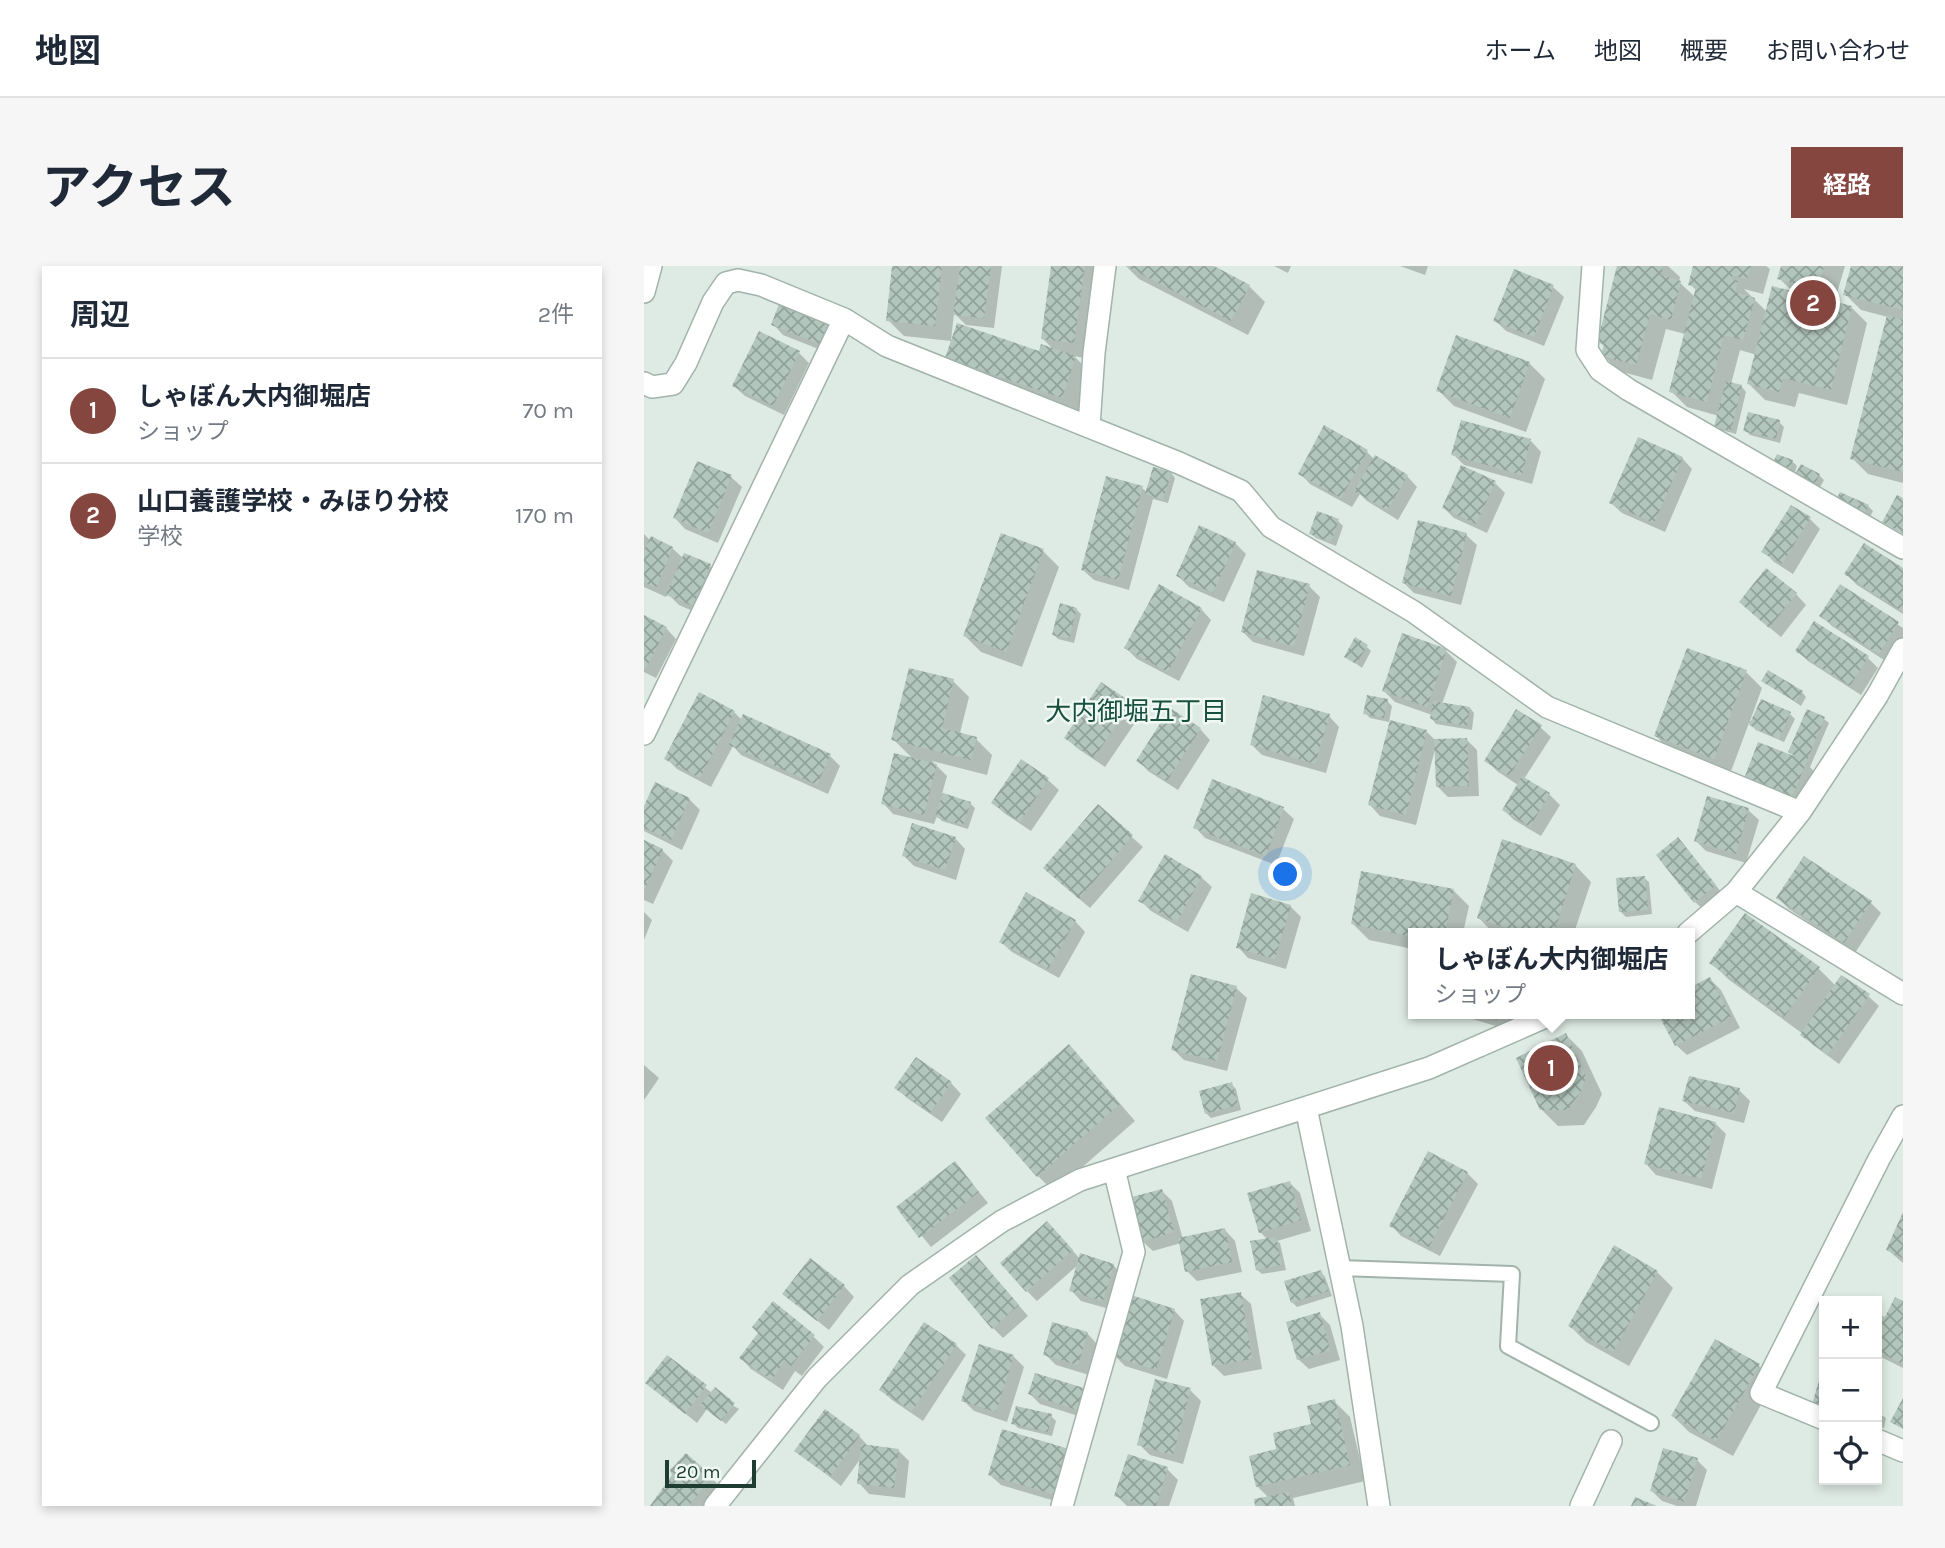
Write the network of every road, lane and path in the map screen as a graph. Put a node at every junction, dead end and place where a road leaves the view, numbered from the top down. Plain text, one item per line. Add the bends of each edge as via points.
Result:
1 (651, 266) edge
2 (1105, 266) edge
3 (1593, 266) edge
4 (644, 292) edge
5 (844, 319) junction
6 (644, 383) edge
7 (1089, 426) junction
8 (1903, 548) edge
9 (1903, 649) edge
10 (644, 734) edge
11 (1800, 812) junction
12 (1737, 892) junction
13 (1694, 928) edge
14 (1903, 994) edge
15 (1541, 1019) edge
16 (1306, 1108) junction
17 (1903, 1116) edge
18 (1114, 1169) junction
19 (1339, 1268) junction
20 (1819, 1417) edge
21 (1651, 1423) dead end
22 (1611, 1441) dead end
23 (1882, 1442) edge
24 (1903, 1451) edge
25 (715, 1506) edge
26 (1062, 1506) edge
27 (1379, 1506) edge
28 (1581, 1506) edge

1 - 4 street
2 - 7 street
3 - 8 street via 1587,351 1601,370
5 - 6 street via 738,279 726,283 713,302 673,384 652,387
5 - 7 street via 887,346
5 - 10 street
7 - 11 street via 1241,491 1271,527 1414,612 1547,707
9 - 11 street
11 - 12 street
12 - 13 street
12 - 14 street
15 - 16 street via 1429,1068
16 - 18 street
16 - 19 street
17 - 20 street via 1761,1393
18 - 25 street via 1080,1180 1002,1221 910,1285 817,1378
18 - 26 street via 1134,1252
19 - 21 lane via 1512,1274 1507,1346
19 - 27 street
22 - 28 street
23 - 24 street

